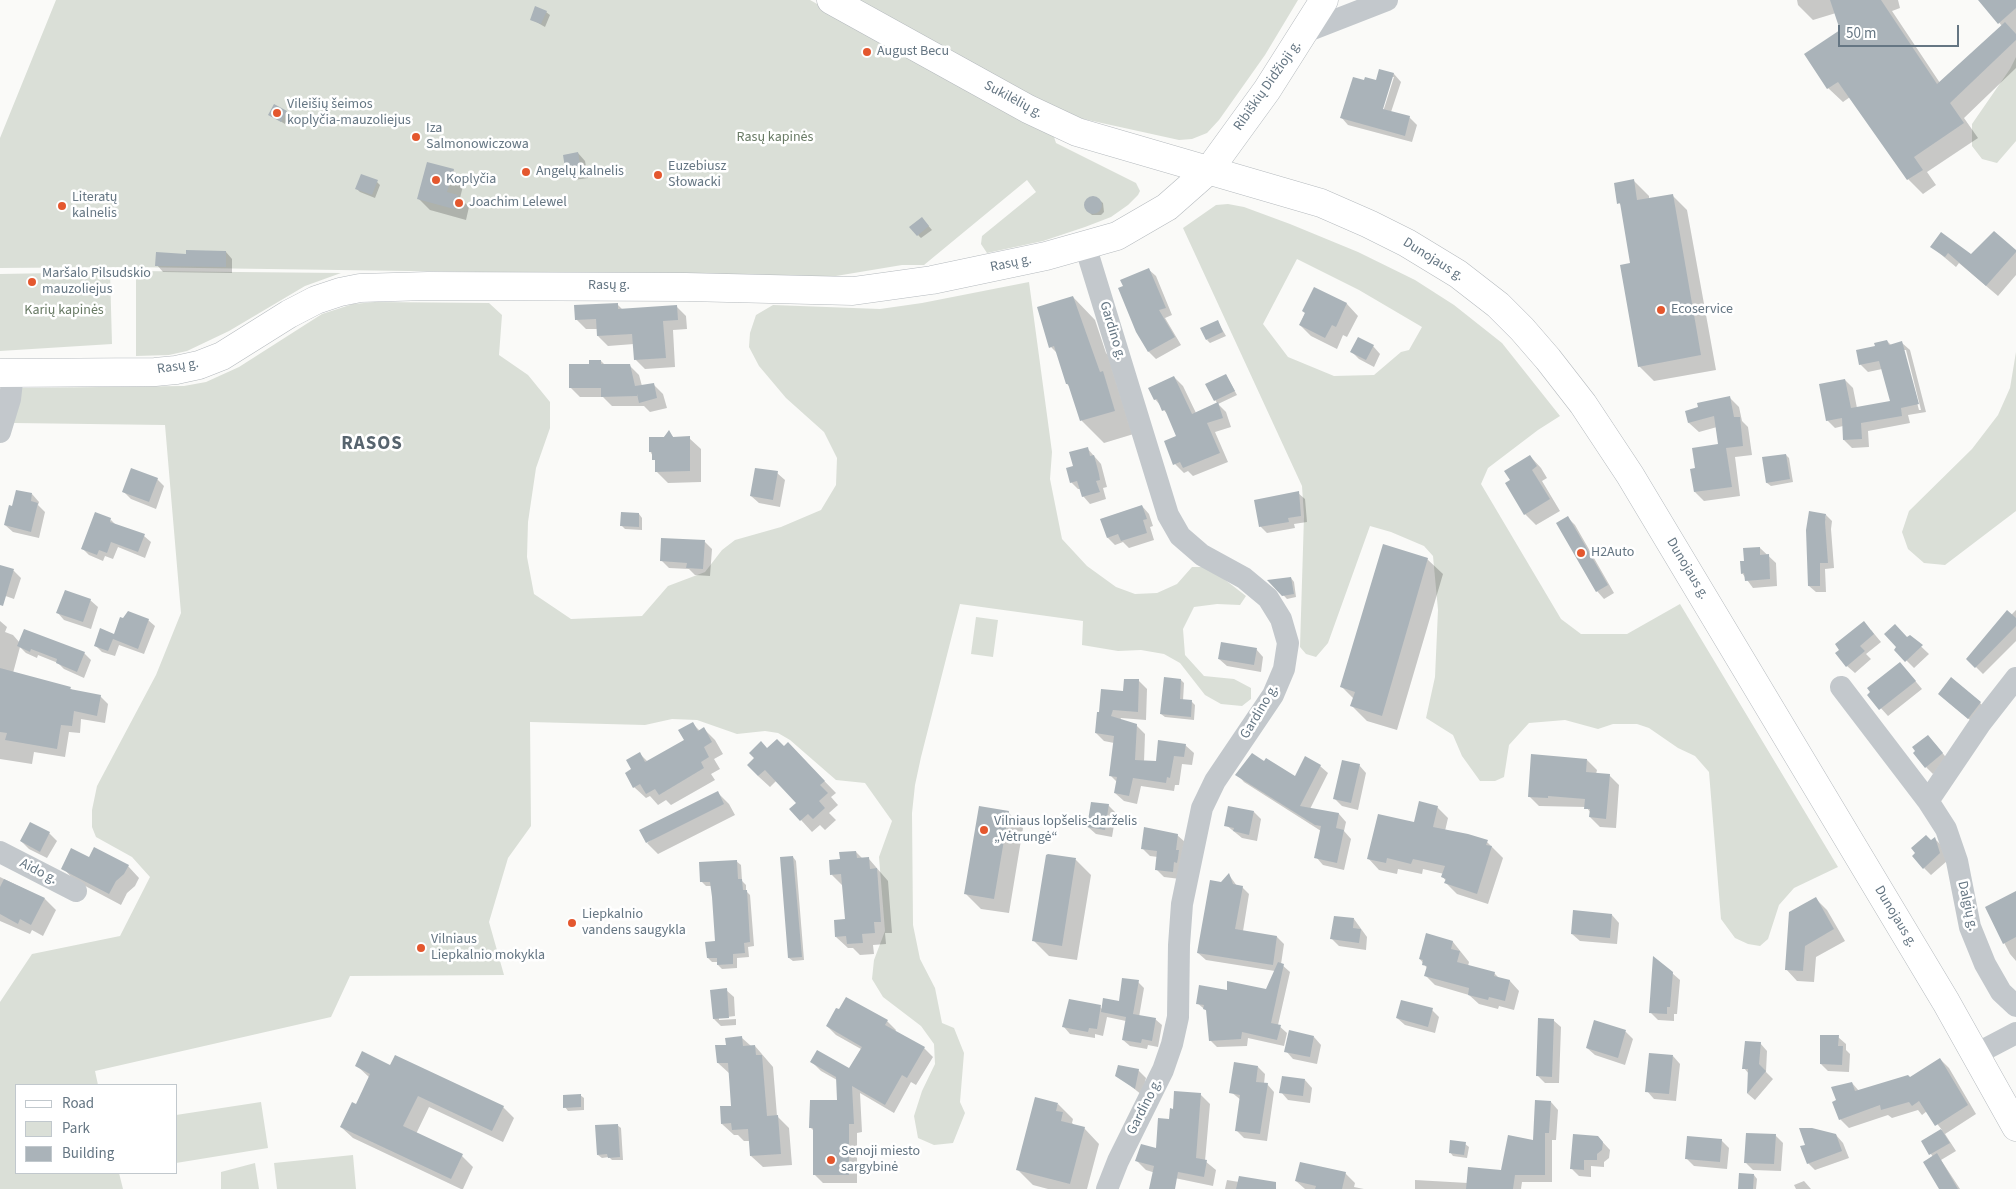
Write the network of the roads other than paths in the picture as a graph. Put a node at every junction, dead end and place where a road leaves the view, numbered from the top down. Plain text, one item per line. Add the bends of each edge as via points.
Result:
1 (830, 0) edge
2 (1324, 0) edge
3 (1386, 0) edge
4 (1350, 6) edge
5 (1305, 32) junction
6 (1209, 170) junction
7 (1085, 245) junction
8 (6, 373) edge
9 (0, 432) edge
10 (2016, 678) edge
11 (1841, 687) dead end
12 (1928, 801) junction
13 (0, 852) edge
14 (76, 891) dead end
15 (2016, 1006) edge
16 (2016, 1033) edge
17 (1976, 1054) junction
18 (2016, 1127) edge
19 (1107, 1189) edge

1 - 6 main road, Sukilėlių g. via 1054,122 1101,140
2 - 5 main road, Ribiškių Didžioji g.
3 - 4 street
4 - 5 street
5 - 6 main road, Ribiškių Didžioji g.
6 - 7 main road, Rasų g. via 1167,207 1117,236
6 - 17 main road, Dunojaus g. via 1321,203 1407,244 1458,274 1498,305 1542,351 1583,404 1630,475
7 - 8 main road, Rasų g. via 976,271 853,291 669,287 360,288 316,300 222,356 199,365 155,372
7 - 19 street, Gardino g. via 1168,515 1180,536 1202,555 1244,578 1268,598 1281,619 1288,643 1284,669 1273,696 1215,781 1202,808 1182,904 1178,1017 1172,1044
8 - 9 street via 10,399
10 - 12 street via 1980,724
11 - 12 street, Dalgių g.
12 - 15 street, Dalgių g. via 1952,842 1970,927 1985,964 2001,992
13 - 14 street, Aido g.
16 - 17 street
17 - 18 main road, Dunojaus g.

